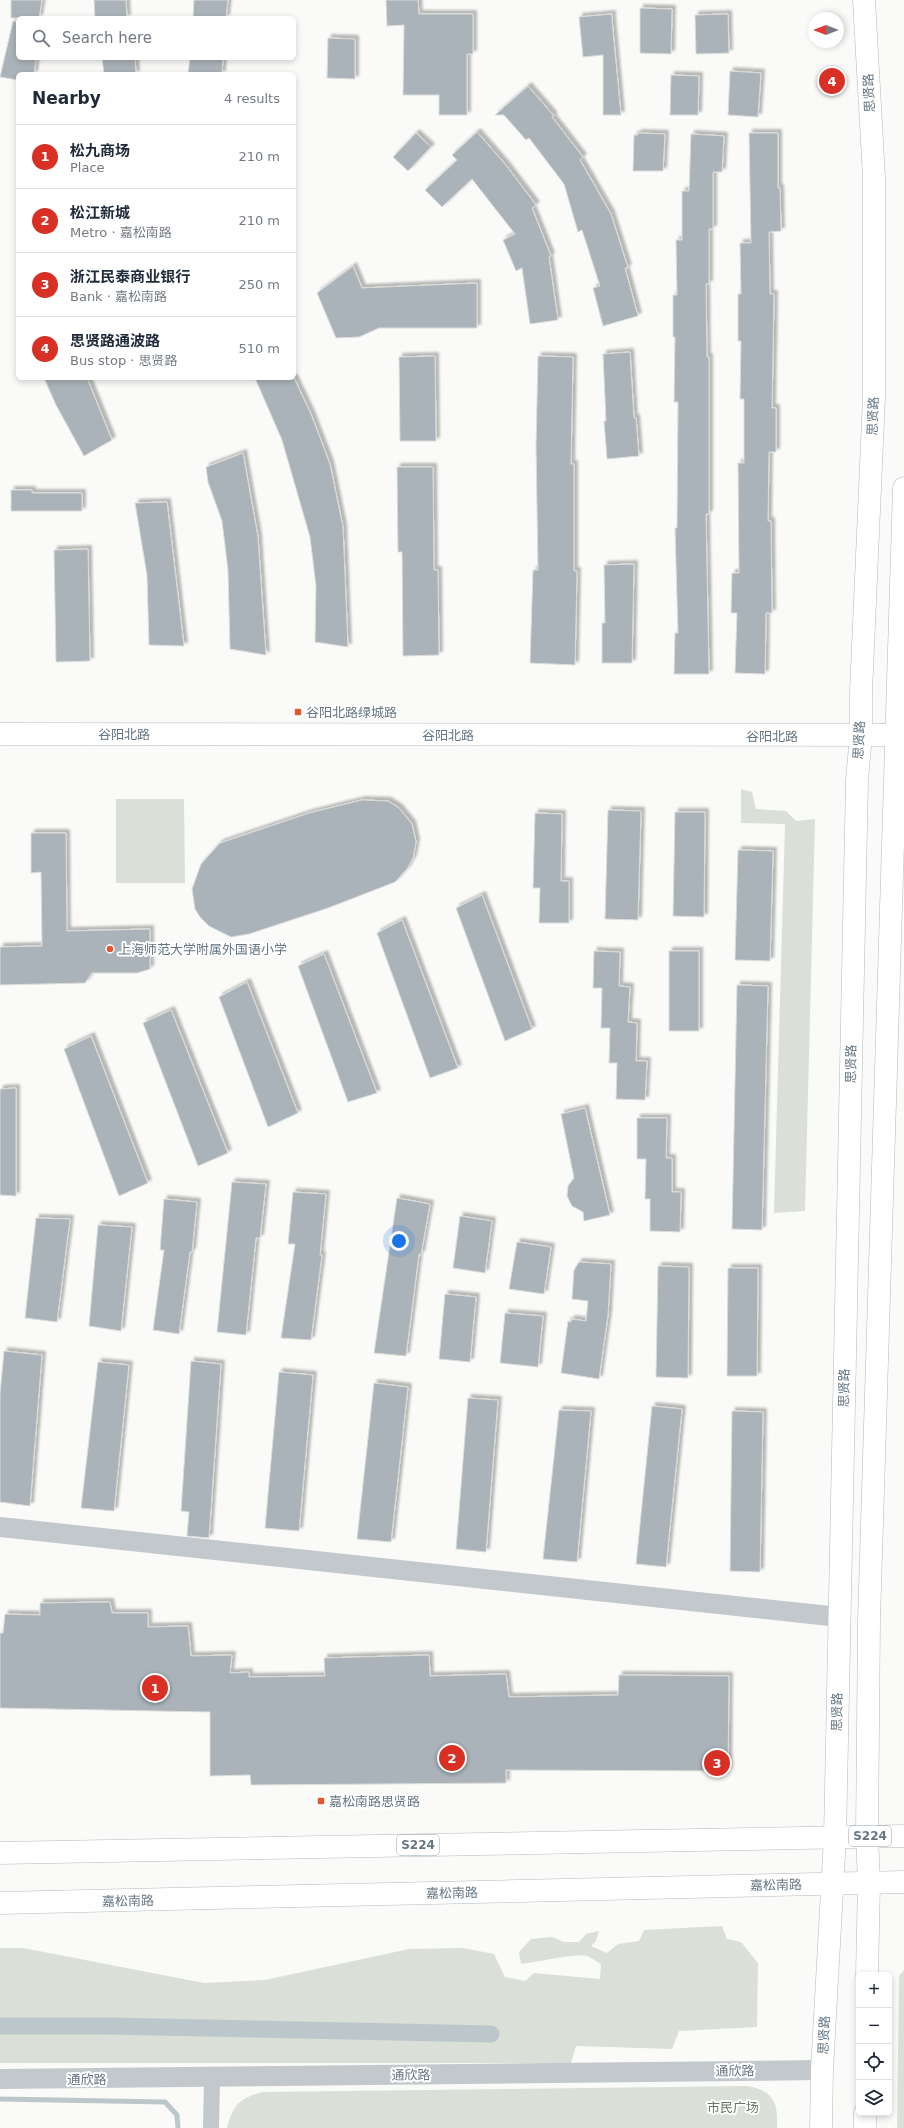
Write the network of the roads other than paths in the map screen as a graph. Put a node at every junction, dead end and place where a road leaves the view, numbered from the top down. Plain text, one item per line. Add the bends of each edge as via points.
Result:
1 (864, 0) edge
2 (904, 488) edge
3 (0, 734) edge
4 (901, 734) edge
5 (861, 735) junction
6 (0, 1527) edge
7 (839, 1617) junction
8 (867, 1836) junction
9 (904, 1836) edge
10 (835, 1837) junction
11 (0, 1853) edge
12 (904, 1882) edge
13 (869, 1883) junction
14 (833, 1884) junction
15 (0, 1903) edge
16 (867, 1972) edge
17 (822, 2070) junction
18 (212, 2078) junction
19 (0, 2079) edge
20 (865, 2116) edge
21 (211, 2128) edge
22 (821, 2128) edge
23 (865, 2128) edge

1 - 5 main road, 思贤路 via 874,177 874,397
2 - 4 main road
3 - 5 main road, 谷阳北路
4 - 5 main road, 谷阳北路
4 - 8 main road via 895,789 870,1612
5 - 7 main road, 思贤路 via 857,796
6 - 7 street
7 - 10 main road, 思贤路
8 - 9 main road, S224
8 - 10 main road, S224
8 - 13 main road
10 - 11 main road, S224
10 - 14 main road, 思贤路
12 - 13 main road, 嘉松南路
13 - 14 main road, 嘉松南路
13 - 16 main road
14 - 15 main road, 嘉松南路
14 - 17 main road, 思贤路
17 - 18 street, 通欣路
17 - 22 main road, 思贤路
18 - 19 street, 通欣路
18 - 21 street
20 - 23 main road

